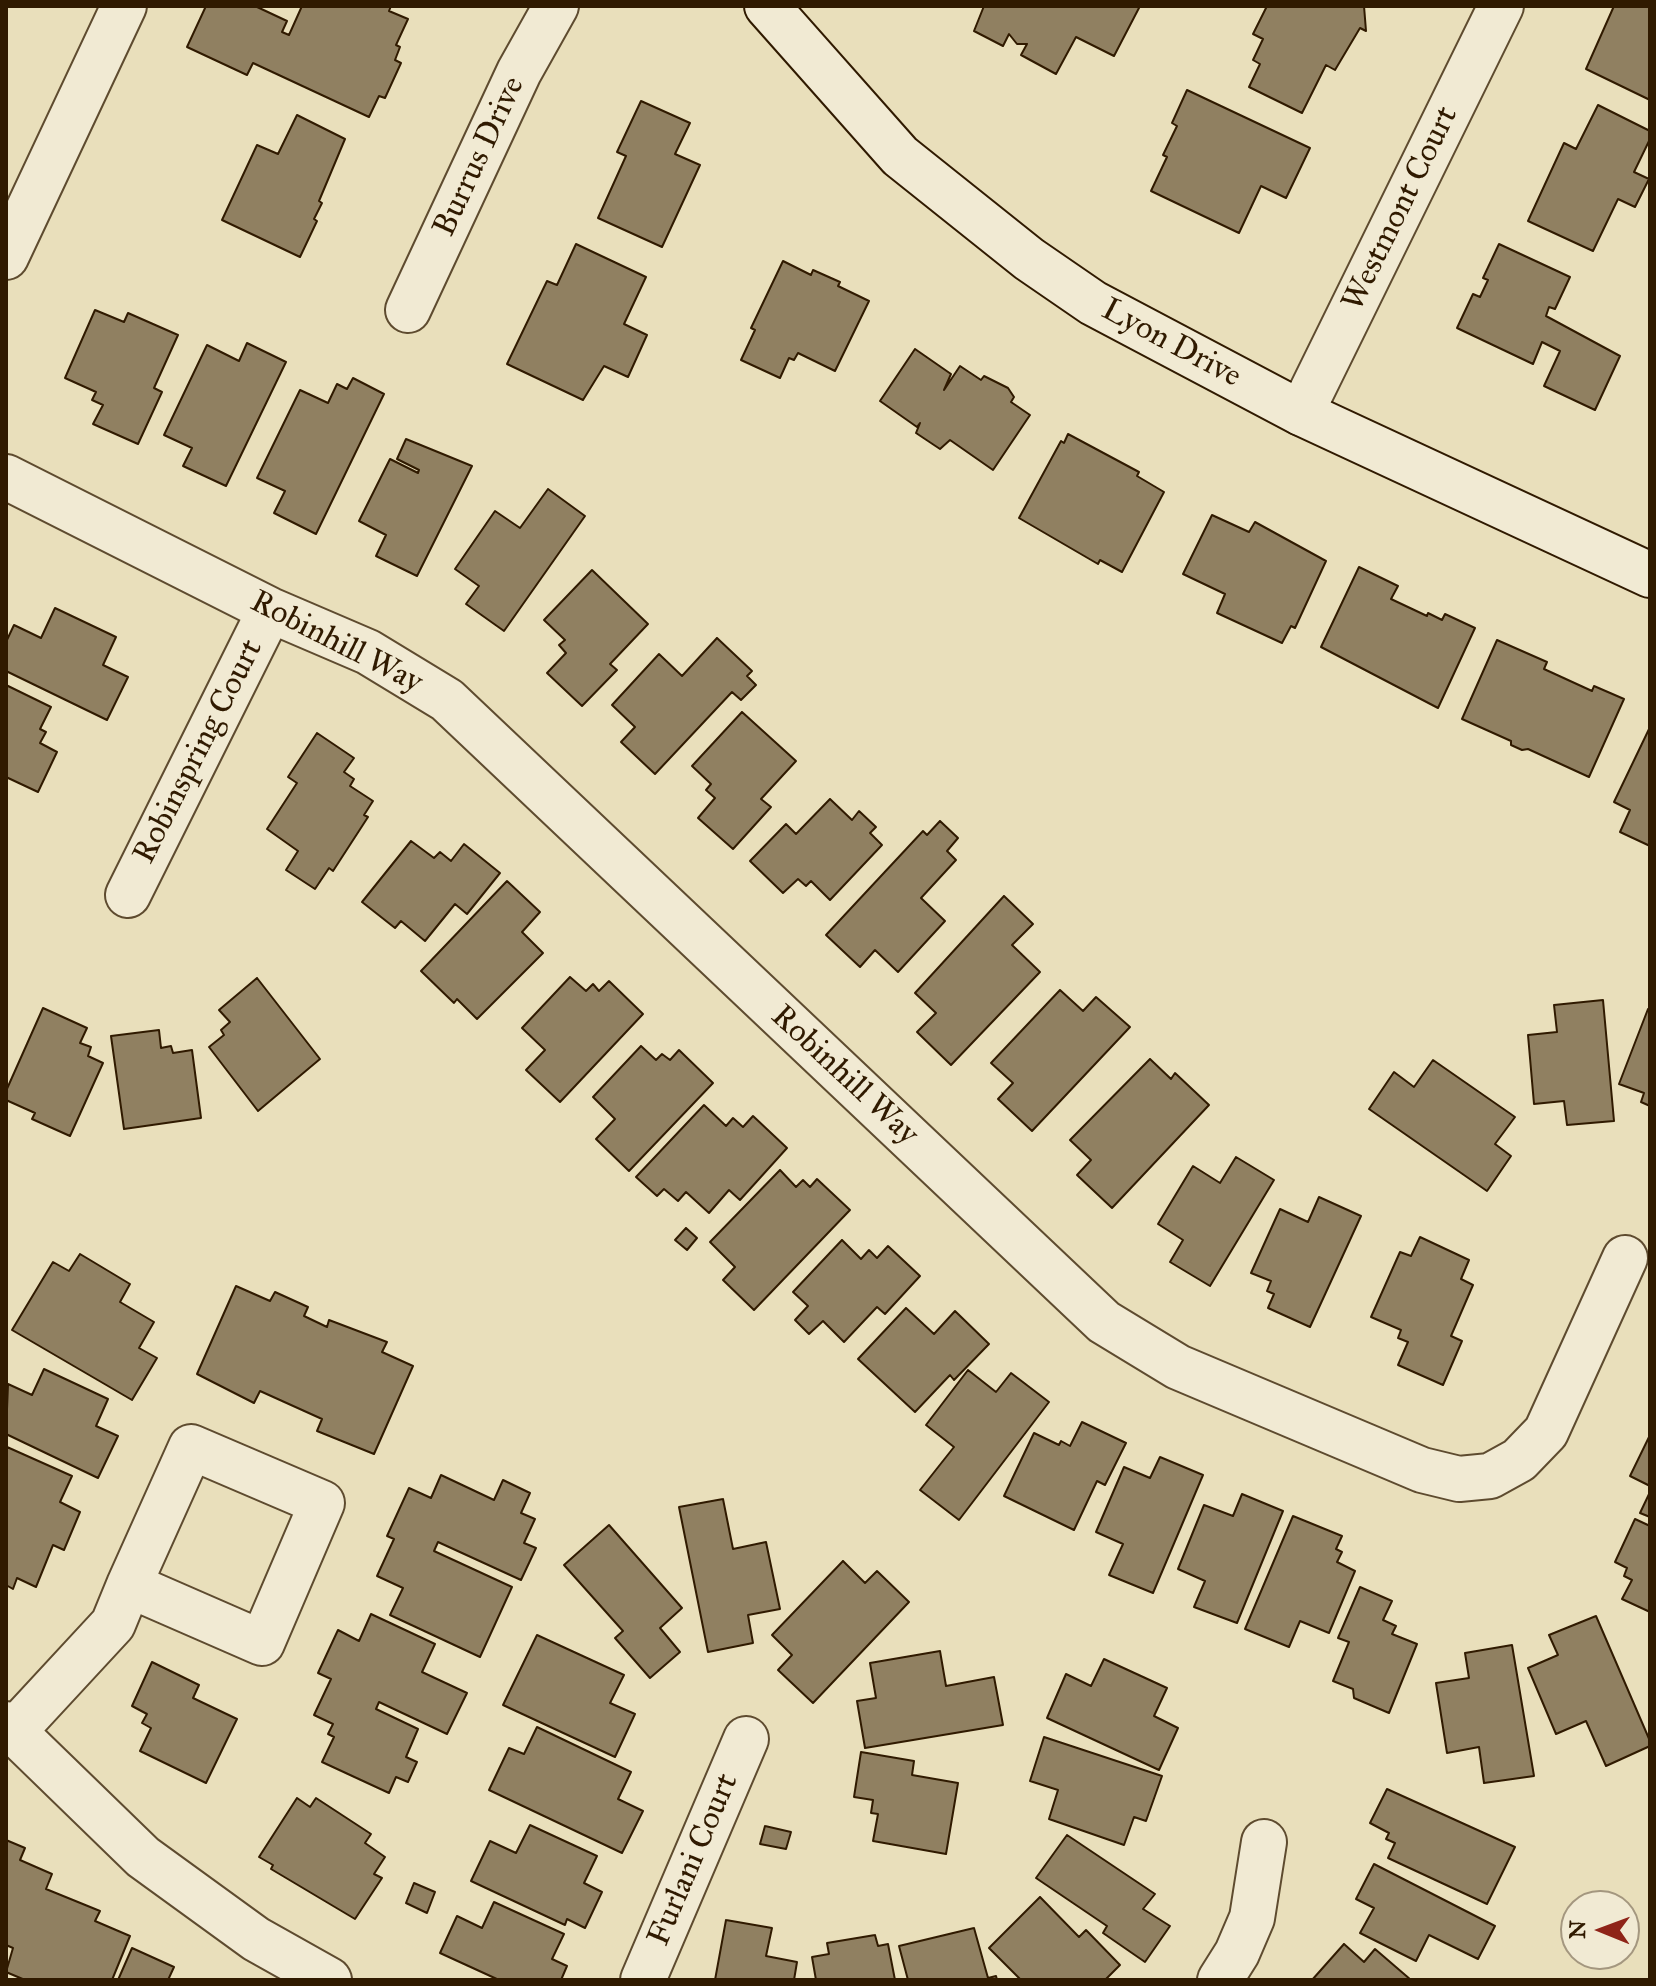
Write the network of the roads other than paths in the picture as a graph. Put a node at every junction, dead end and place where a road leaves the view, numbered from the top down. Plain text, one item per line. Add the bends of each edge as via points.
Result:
1 (124, 6) edge
2 (556, 6) edge
3 (767, 6) edge
4 (1501, 6) edge
5 (6, 257) edge
6 (408, 310) dead end
7 (1301, 413) junction
8 (6, 477) edge
9 (1650, 575) edge
10 (270, 610) junction
11 (128, 895) dead end
12 (1625, 1258) dead end
13 (129, 1585) junction
14 (10, 1727) edge
15 (746, 1739) dead end
16 (1264, 1842) dead end
17 (329, 1980) edge
18 (643, 1980) edge
19 (1220, 1980) edge

1 - 5 street
2 - 6 street, Burrus Drive via 519,72
3 - 7 street, Lyon Drive via 900,156 1029,259 1093,303
4 - 7 street, Westmont Court
7 - 9 street, Lyon Drive
8 - 10 street, Robinhill Way
10 - 11 street, Robinspring Court
10 - 12 street, Robinhill Way via 368,652 447,700 1104,1322 1178,1367 1422,1470 1459,1479 1490,1476 1519,1460 1546,1432
13 - 13 street via 191,1447 322,1503 262,1643
13 - 14 street via 113,1624
14 - 17 street via 143,1857 256,1939
15 - 18 street, Furlani Court
16 - 19 street via 1252,1918

